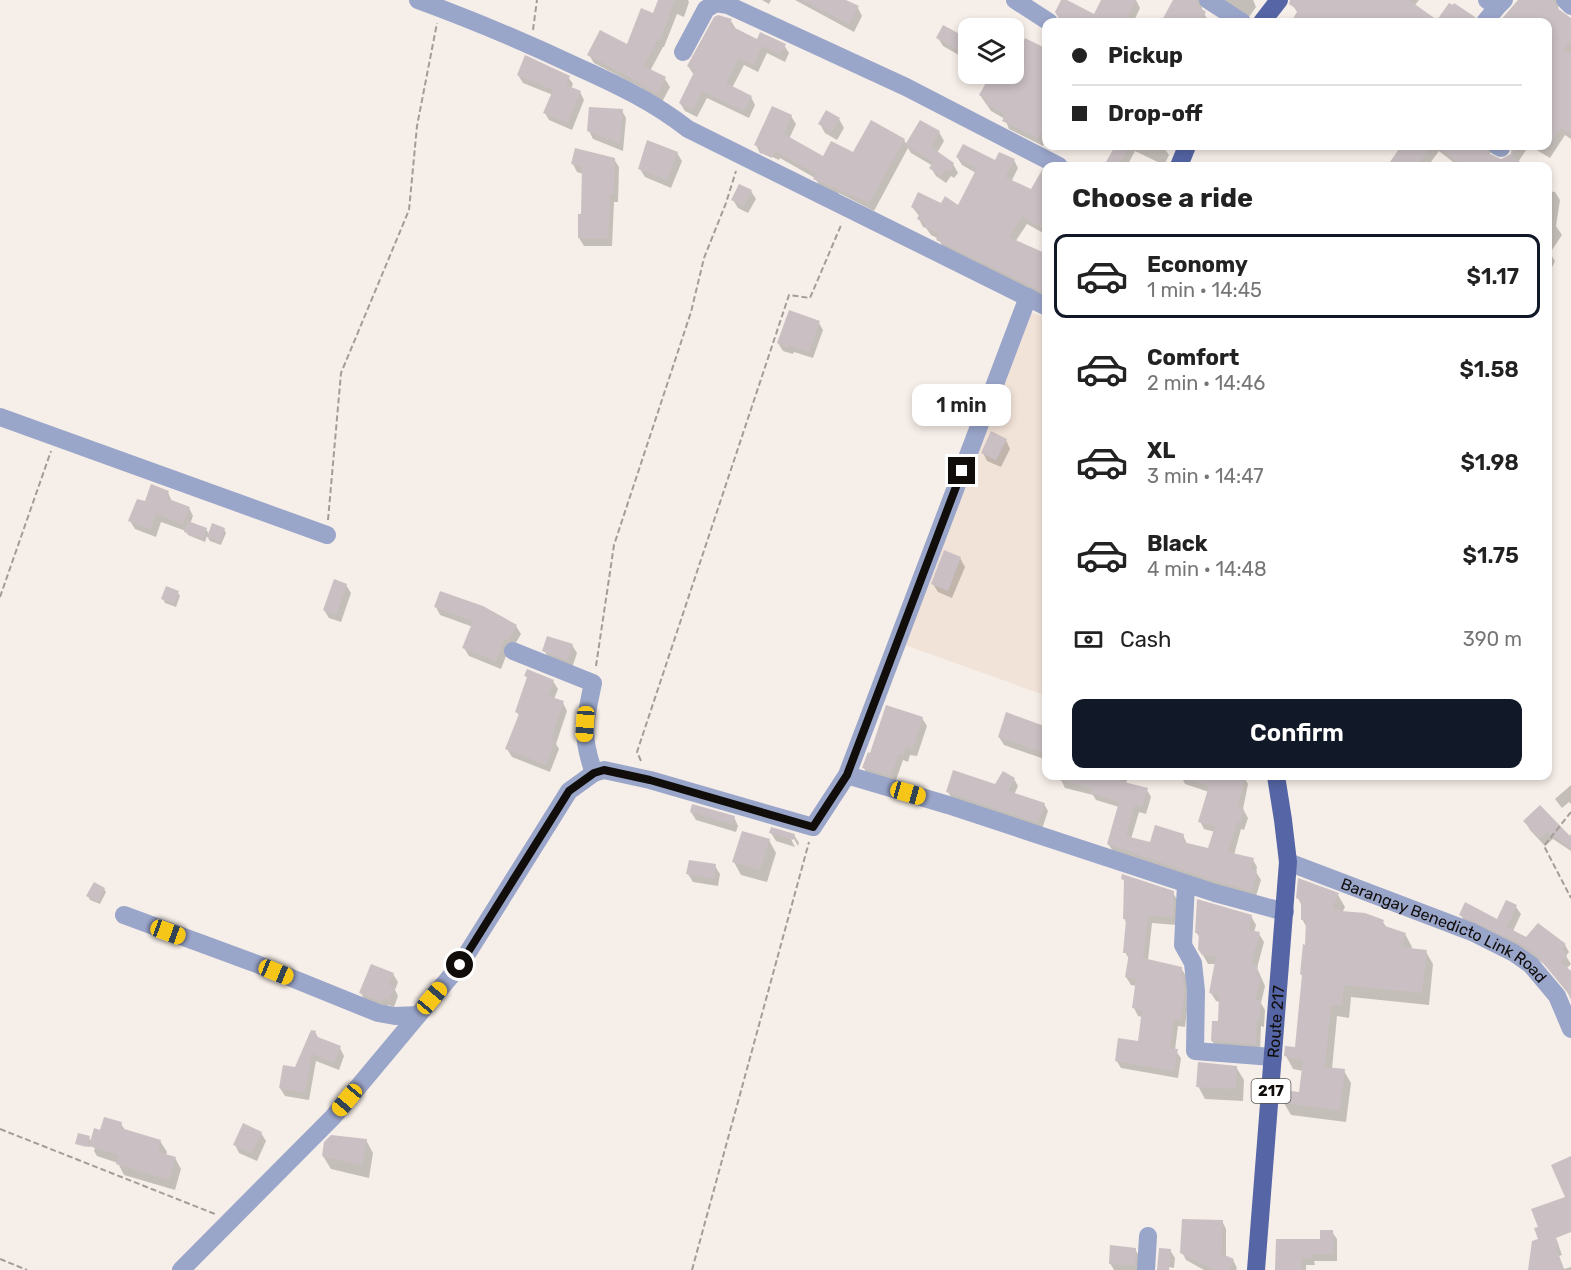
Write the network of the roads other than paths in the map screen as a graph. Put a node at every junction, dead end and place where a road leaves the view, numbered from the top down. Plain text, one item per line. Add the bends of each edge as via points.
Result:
1 (418, 0) edge
2 (1017, 0) edge
3 (1208, 0) edge
4 (1278, 0) edge
5 (1565, 0) edge
6 (1496, 2) edge
7 (438, 4) edge
8 (1571, 6) edge
9 (1043, 18) edge
10 (1236, 18) edge
11 (1265, 18) edge
12 (1487, 18) edge
13 (682, 52) dead end
14 (1051, 162) edge
15 (1028, 297) junction
16 (1042, 304) edge
17 (0, 417) edge
18 (327, 534) road end
19 (513, 651) dead end
20 (594, 773) junction
21 (847, 775) junction
22 (1277, 780) edge
23 (1288, 862) junction
24 (1186, 884) junction
25 (1285, 912) junction
26 (124, 915) dead end
27 (418, 1015) junction
28 (1571, 1029) edge
29 (1274, 1057) junction
30 (1148, 1236) dead end
31 (181, 1270) edge
32 (1146, 1270) edge
33 (1256, 1270) edge

1 - 7 street
2 - 9 street
3 - 10 street
4 - 11 main road
5 - 8 street
6 - 12 street
7 - 15 street via 615,84 688,129
13 - 14 street via 706,9 716,3 728,5 906,87
15 - 16 street
15 - 21 street
17 - 18 street
19 - 20 street via 593,683 584,738
20 - 21 street via 604,770 650,780 813,827
20 - 27 street via 569,791 460,965
21 - 24 street
22 - 23 main road, Route 217 / 217
23 - 25 main road, Route 217 / 217
23 - 28 street, Barangay Benedicto Link Road via 1472,932 1514,953 1557,996
24 - 25 street
24 - 29 street via 1183,945 1193,963 1195,1052
25 - 29 main road, Route 217 / 217
26 - 27 street via 378,1013
27 - 31 street via 333,1117
29 - 33 main road, Route 217 / 217
30 - 32 street

